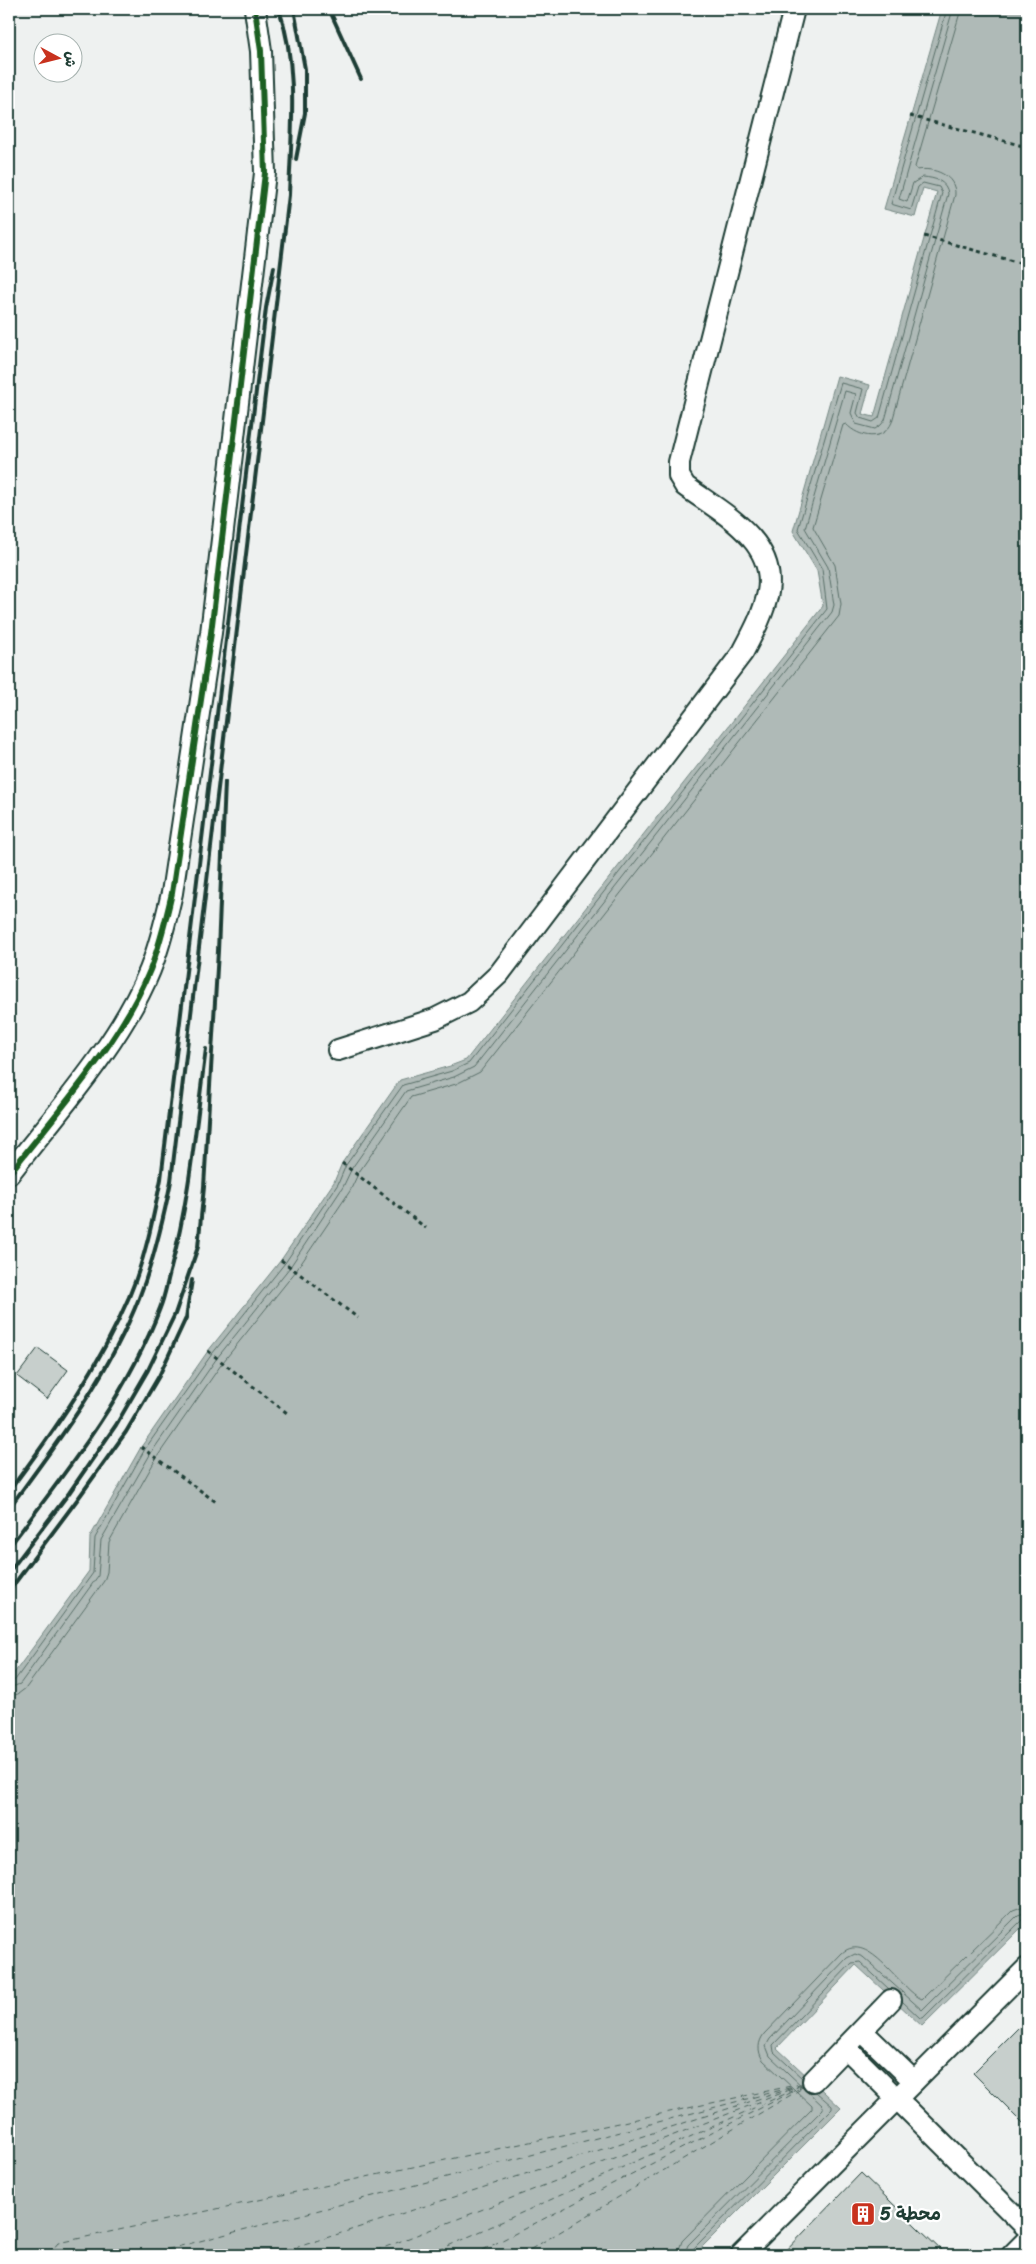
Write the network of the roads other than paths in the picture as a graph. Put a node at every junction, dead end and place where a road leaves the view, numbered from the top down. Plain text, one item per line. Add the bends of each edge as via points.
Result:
1 (255, 9) edge
2 (794, 9) edge
3 (338, 1050) dead end
4 (9, 1174) edge
5 (1027, 1968) edge
6 (892, 2000) dead end
7 (862, 2032) junction
8 (846, 2048) junction
9 (914, 2081) junction
10 (813, 2082) dead end
11 (898, 2098) junction
12 (1027, 2228) edge
13 (1027, 2240) edge
14 (741, 2255) edge
15 (1012, 2255) edge

1 - 4 street via 261,51 265,173 211,633 172,893 150,971 130,1010 98,1058
2 - 3 street via 679,462 679,476 685,486 744,529 762,550 769,570 768,591 760,619 743,652 500,974 469,1002 435,1019
5 - 9 street
6 - 7 street
7 - 8 street
7 - 9 street
8 - 10 street
8 - 11 street
9 - 11 street
11 - 12 street
11 - 14 street
13 - 15 street

